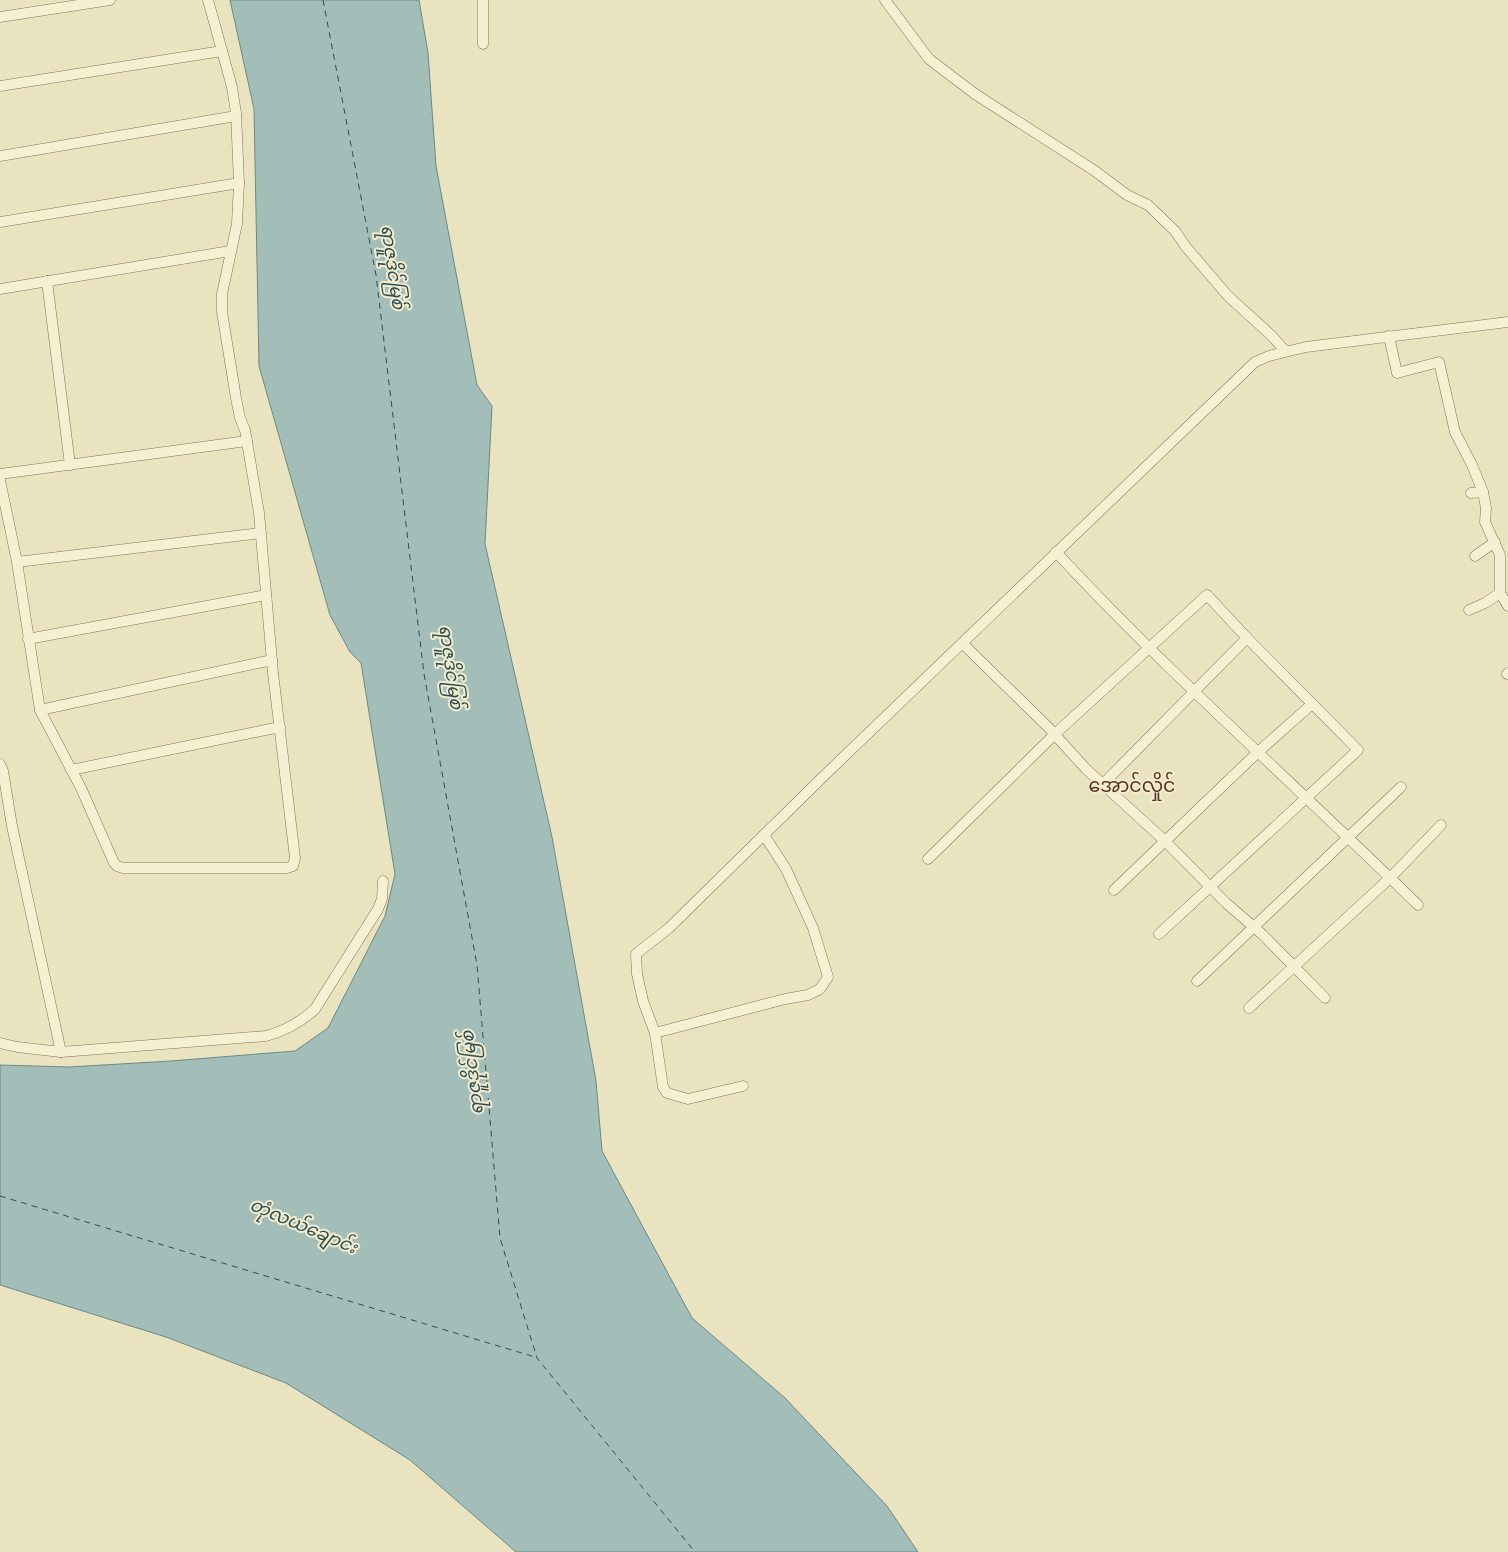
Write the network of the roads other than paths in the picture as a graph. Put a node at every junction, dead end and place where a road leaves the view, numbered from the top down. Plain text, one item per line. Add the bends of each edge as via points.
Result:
1 (110, 0) edge
2 (208, 0) edge
3 (483, 0) edge
4 (885, 0) edge
5 (0, 17) edge
6 (482, 44) dead end
7 (222, 51) junction
8 (0, 86) edge
9 (236, 116) junction
10 (0, 156) edge
11 (239, 183) junction
12 (0, 222) edge
13 (230, 251) junction
14 (47, 281) junction
15 (0, 289) edge
16 (1508, 322) edge
17 (1390, 336) junction
18 (1285, 351) junction
19 (247, 442) junction
20 (70, 465) junction
21 (0, 474) edge
22 (0, 480) edge
23 (1483, 492) junction
24 (1471, 494) dead end
25 (261, 533) junction
26 (1495, 542) junction
27 (1056, 552) junction
28 (1474, 556) dead end
29 (16, 562) junction
30 (1500, 593) junction
31 (266, 595) junction
32 (1508, 606) edge
33 (1469, 610) dead end
34 (1247, 638) junction
35 (28, 639) junction
36 (962, 643) junction
37 (1149, 649) junction
38 (272, 660) junction
39 (1193, 691) junction
40 (1312, 704) junction
41 (40, 710) junction
42 (280, 727) junction
43 (1055, 734) junction
44 (1258, 752) junction
45 (0, 765) edge
46 (71, 770) junction
47 (1103, 784) junction
48 (1401, 787) dead end
49 (1306, 799) junction
50 (1440, 824) dead end
51 (764, 835) junction
52 (1347, 837) junction
53 (1165, 841) junction
54 (928, 859) dead end
55 (1390, 878) junction
56 (382, 881) dead end
57 (1211, 887) junction
58 (1114, 890) dead end
59 (1418, 905) dead end
60 (1253, 926) junction
61 (1159, 934) dead end
62 (1295, 967) junction
63 (1197, 981) dead end
64 (1325, 998) dead end
65 (1249, 1008) dead end
66 (656, 1033) junction
67 (0, 1043) edge
68 (61, 1052) junction
69 (743, 1086) dead end

1 - 5 street
2 - 7 street
3 - 6 street
4 - 18 street via 929,59 975,94 1127,195 1148,205 1228,296
7 - 8 street
7 - 9 street
9 - 10 street
9 - 11 street
11 - 12 street
11 - 13 street
13 - 14 street
13 - 19 street via 222,312
14 - 15 street
14 - 20 street
16 - 17 street
17 - 18 street
17 - 23 street via 1397,373 1439,362 1455,432
18 - 27 street via 1255,362
19 - 20 street
19 - 25 street
20 - 21 street
22 - 29 street
23 - 24 street
23 - 26 street via 1484,522
25 - 29 street
25 - 31 street
26 - 28 street
26 - 30 street via 1500,555
27 - 36 street
27 - 37 street
29 - 35 street
30 - 32 street
30 - 33 street
31 - 35 street
31 - 38 street
34 - 37 street via 1206,595
34 - 39 street
34 - 40 street
35 - 41 street
36 - 43 street
36 - 51 street
37 - 39 street
37 - 43 street
38 - 41 street
38 - 42 street
39 - 44 street
39 - 47 street
40 - 44 street
40 - 49 street via 1358,750
41 - 46 street
42 - 46 street
42 - 46 street via 295,858 293,866 288,868 117,866 109,856
43 - 47 street
43 - 54 street
44 - 49 street
44 - 53 street
45 - 68 street
47 - 53 street
48 - 52 street
49 - 52 street
49 - 57 street
50 - 55 street
51 - 66 street via 669,928 636,954 636,974
51 - 66 street via 786,869 813,928 828,977 820,989 808,995
52 - 55 street
52 - 60 street
53 - 57 street
53 - 58 street
55 - 59 street
55 - 62 street
56 - 68 street via 382,899 378,909 318,1005 303,1020 266,1036
57 - 60 street
57 - 61 street
60 - 62 street
60 - 63 street
62 - 64 street
62 - 65 street
66 - 69 street via 663,1087 667,1093 688,1099
67 - 68 street

